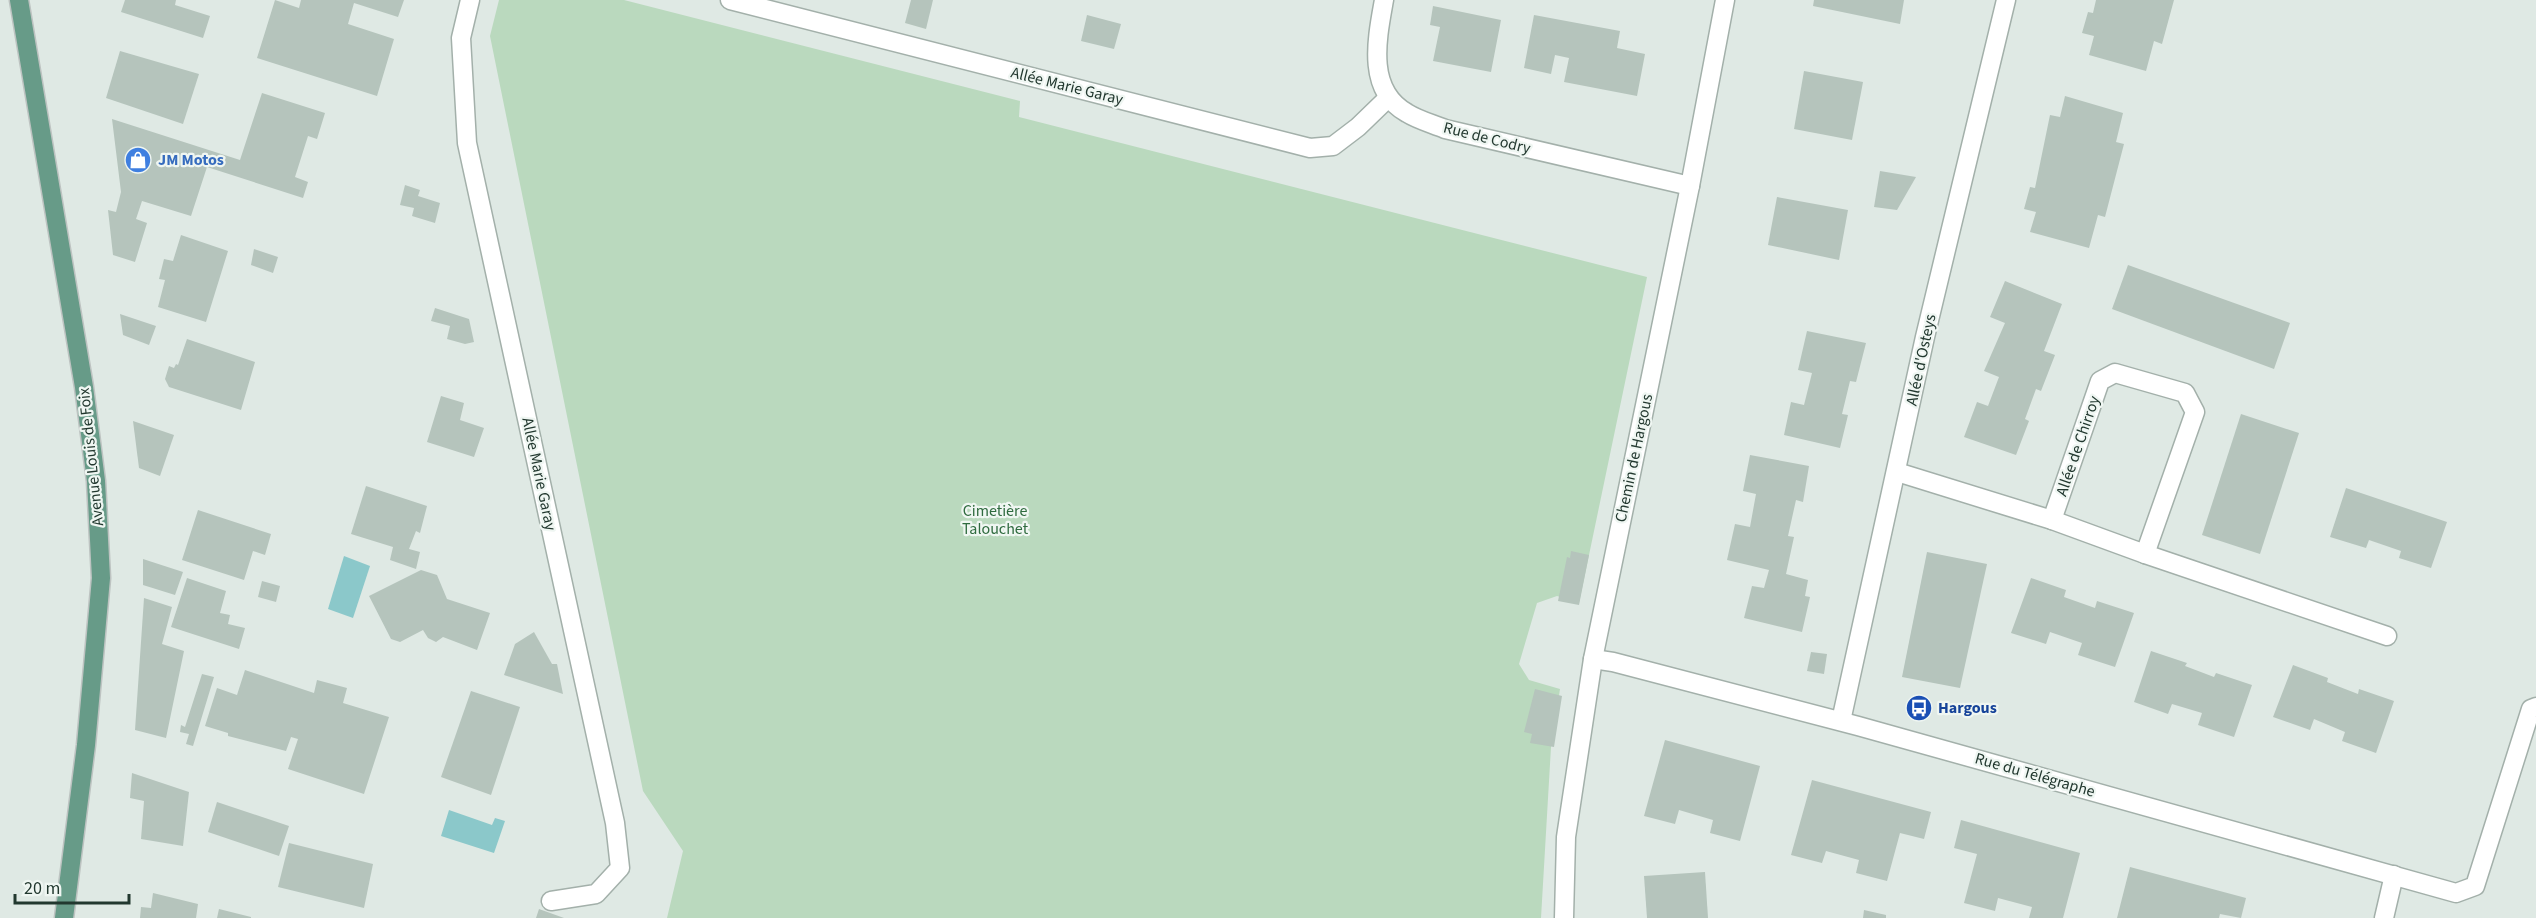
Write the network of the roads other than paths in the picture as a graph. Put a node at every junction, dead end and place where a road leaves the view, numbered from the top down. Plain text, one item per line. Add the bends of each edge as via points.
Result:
1 (19, 0) edge
2 (470, 0) edge
3 (730, 0) edge
4 (1384, 0) edge
5 (1725, 0) edge
6 (2007, 0) edge
7 (1388, 98) junction
8 (1690, 186) junction
9 (1897, 472) junction
10 (2052, 520) junction
11 (2145, 554) junction
12 (2387, 636) dead end
13 (1593, 659) junction
14 (2536, 707) edge
15 (1841, 721) junction
16 (2394, 875) junction
17 (551, 901) dead end
18 (64, 918) edge
19 (1564, 918) edge
20 (2384, 918) edge

1 - 18 main road, Avenue Louis de Foix via 84,387 96,481 101,578 86,745
2 - 17 street, Allée Marie Garay via 461,38 467,143 615,823 620,868 596,894
3 - 7 street, Allée Marie Garay via 1310,148 1334,146
4 - 7 street via 1377,51 1378,74
5 - 8 street, Chemin de Hargous
6 - 9 street, Allée d'Osteys via 1925,337
7 - 8 street, Rue de Codry via 1407,113 1446,129
8 - 13 street, Chemin de Hargous
9 - 10 street
9 - 15 street, Allée d'Osteys
10 - 11 street
10 - 11 street, Allée de Chirroy via 2100,381 2115,372 2185,393 2195,412
11 - 12 street
13 - 15 street, Rue du Télégraphe
13 - 19 street, Chemin de Hargous via 1566,837
14 - 16 street, Rue du Télégraphe via 2531,709 2475,886 2456,893
15 - 16 street, Rue du Télégraphe
16 - 20 street

